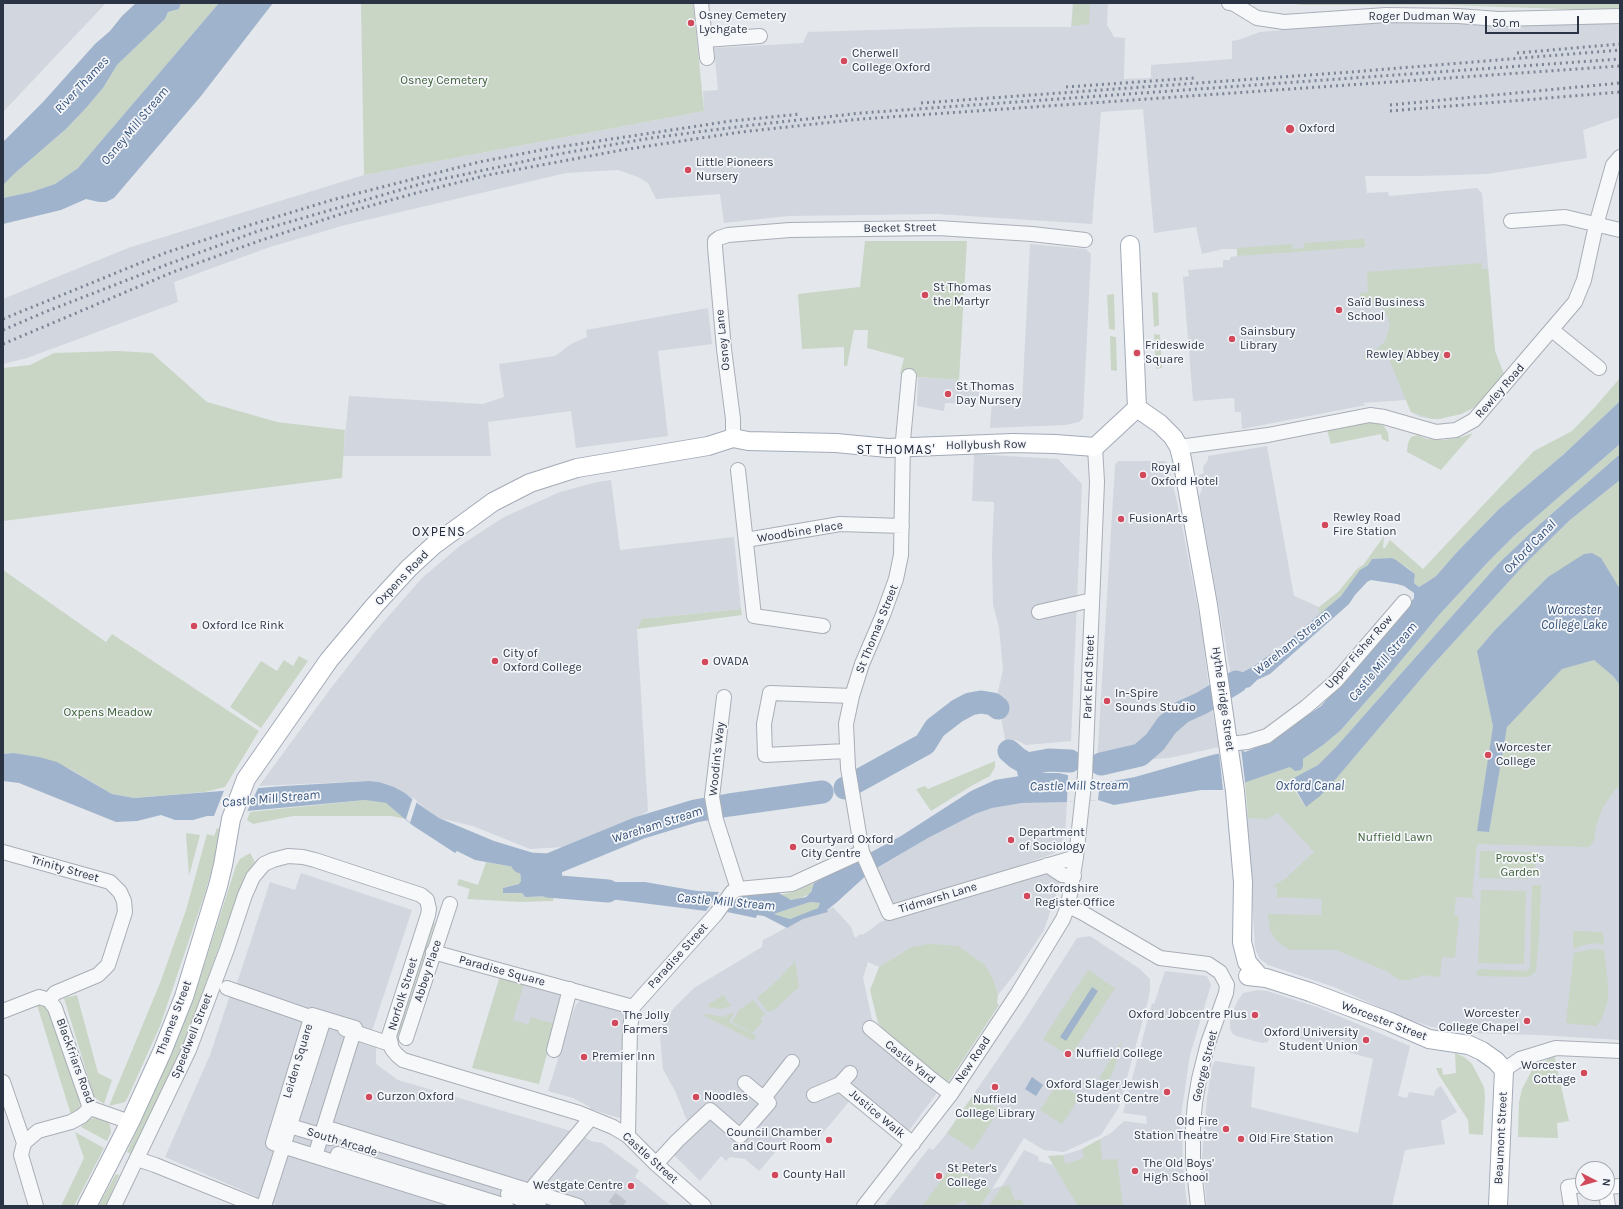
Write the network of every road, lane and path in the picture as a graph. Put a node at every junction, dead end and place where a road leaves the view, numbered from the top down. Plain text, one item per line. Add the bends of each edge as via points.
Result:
1 (701, 3) edge
2 (1228, 3) edge
3 (1620, 16) edge
4 (760, 36) dead end
5 (705, 40) junction
6 (706, 58) dead end
7 (1620, 157) edge
8 (1511, 221) dead end
9 (1596, 225) junction
10 (1620, 230) edge
11 (1085, 240) dead end
12 (715, 241) joint
13 (1130, 245) dead end
14 (1552, 330) junction
15 (1599, 368) dead end
16 (909, 376) dead end
17 (1137, 408) junction
18 (733, 438) junction
19 (903, 447) junction
20 (1095, 447) junction
21 (1181, 453) junction
22 (738, 470) dead end
23 (902, 526) junction
24 (746, 540) junction
25 (1092, 600) junction
26 (1404, 602) dead end
27 (1039, 612) dead end
28 (823, 626) dead end
29 (724, 696) dead end
30 (852, 696) junction
31 (1230, 745) junction
32 (846, 751) junction
33 (231, 819) joint
34 (3, 852) edge
35 (863, 854) junction
36 (1076, 857) junction
37 (264, 864) joint
38 (1047, 865) junction
39 (1074, 876) junction
40 (735, 891) junction
41 (450, 904) dead end
42 (1068, 906) junction
43 (433, 952) junction
44 (1259, 976) joint
45 (227, 988) dead end
46 (570, 989) junction
47 (49, 1000) junction
48 (273, 1003) dead end
49 (633, 1007) junction
50 (3, 1010) edge
51 (316, 1018) junction
52 (870, 1028) dead end
53 (406, 1038) dead end
54 (390, 1044) junction
55 (554, 1050) dead end
56 (1620, 1051) edge
57 (792, 1062) dead end
58 (1504, 1070) junction
59 (850, 1074) dead end
60 (3, 1082) edge
61 (746, 1083) dead end
62 (840, 1084) junction
63 (814, 1094) dead end
64 (951, 1094) junction
65 (764, 1098) junction
66 (90, 1108) junction
67 (591, 1118) junction
68 (130, 1122) junction
69 (324, 1127) junction
70 (288, 1132) junction
71 (628, 1136) junction
72 (24, 1143) junction
73 (913, 1144) junction
74 (397, 1150) junction
75 (315, 1156) junction
76 (137, 1159) junction
77 (656, 1164) junction
78 (461, 1170) junction
79 (387, 1180) junction
80 (1575, 1186) edge
81 (534, 1189) junction
82 (452, 1199) junction
83 (36, 1206) edge
84 (87, 1206) edge
85 (114, 1206) edge
86 (257, 1206) edge
87 (264, 1206) edge
88 (474, 1206) edge
89 (506, 1206) edge
90 (524, 1206) edge
91 (539, 1206) edge
92 (578, 1206) edge
93 (704, 1206) edge
94 (864, 1206) edge
95 (1198, 1206) edge
96 (1498, 1206) edge
97 (1571, 1206) edge

1 - 5 street
2 - 3 street, Roger Dudman Way via 1257,18 1284,22 1386,15 1499,19
4 - 5 street
5 - 6 street
7 - 9 street, Rewley Road via 1613,165
8 - 9 street via 1565,217
9 - 10 street
9 - 14 street, Rewley Road via 1582,289 1575,302
11 - 12 street, Becket Street via 938,228 790,230 728,235
12 - 18 street, Osney Lane
13 - 17 main road
14 - 15 street
14 - 21 street, Rewley Road via 1474,420 1456,430 1436,432 1384,417 1370,416
16 - 19 street, St Thomas Street
17 - 20 main road
17 - 21 main road, Hythe Bridge Street via 1173,437
18 - 19 main road, Hollybush Row via 748,442
18 - 33 main road, Oxpens Road via 708,446 577,468 530,483 493,502 434,545 374,605 317,676 246,779
19 - 20 main road, Hollybush Row via 1013,443
19 - 23 street, St Thomas Street
20 - 25 street, Park End Street via 1097,482
21 - 31 main road, Hythe Bridge Street
22 - 24 street
23 - 24 street, Woodbine Place via 840,524
23 - 30 street, St Thomas Street via 896,579
24 - 28 street via 754,616
25 - 27 street
25 - 36 street, Park End Street via 1085,775
26 - 31 street, Upper Fisher Row via 1336,681 1306,707 1267,736
29 - 40 street, Woodin's Way via 712,797
30 - 32 street, St Thomas Street via 846,724
30 - 32 street via 770,693 764,724 765,755
31 - 44 main road, Hythe Bridge Street via 1243,882 1242,942 1247,962
32 - 35 street, St Thomas Street
33 - 68 main road, Thames Street via 220,879 184,997
34 - 47 street, Trinity Street via 110,882 120,892 124,901 125,912 108,965 98,975 56,993
35 - 38 street, Tidmarsh Lane via 889,913
35 - 40 street via 792,884
36 - 38 street, Tidmarsh Lane
36 - 39 street, Park End Street
37 - 54 street, Norfolk Street via 288,856 303,856 422,895 427,900 428,915 393,1022 389,1036
37 - 76 street, Speedwell Street via 253,877 245,895 189,1050
38 - 39 street via 1062,875
39 - 42 street, Park End Street
40 - 49 street, Paradise Street
41 - 43 street, Abbey Place
42 - 64 street, New Road via 1063,919 1018,993
42 - 95 street, George Street via 1160,958 1208,964 1220,972 1227,985 1199,1079 1193,1125 1193,1161
43 - 46 street, Paradise Square
43 - 53 street, Abbey Place
44 - 58 main road, Worcester Street via 1310,992 1429,1039 1469,1045 1489,1055
45 - 51 street
46 - 49 street, Paradise Square
46 - 55 street
47 - 50 street via 39,997
47 - 66 street, Blackfriars Road via 55,1008
48 - 51 street
49 - 71 street via 630,1028
51 - 54 street
51 - 69 street, Leiden Square via 354,1028
51 - 70 street, Leiden Square
51 - 75 street, Leiden Square via 273,1143
52 - 64 street, Castle Yard via 928,1078
54 - 67 street, Norfolk Street via 403,1060
56 - 58 street via 1556,1048 1520,1059
57 - 65 street
58 - 96 main road, Beaumont Street
59 - 62 street
60 - 72 street
61 - 65 street
62 - 63 street
62 - 73 street, Justice Walk
64 - 73 street, New Road
65 - 77 street via 769,1103 740,1136 710,1110
66 - 68 street, Blackfriars Road
66 - 72 street via 71,1122 38,1130
67 - 71 street, Castle Street
67 - 81 street
68 - 84 main road, Thames Street
69 - 74 street, South Arcade
69 - 75 street, Leiden Square
70 - 87 street, Leiden Square
70 - 89 street, South Arcade
70 - 91 street, South Arcade via 524,1199
71 - 77 street, Castle Street
72 - 83 street via 21,1155
73 - 94 street, New Road
74 - 78 street, South Arcade
74 - 79 street
75 - 79 street, South Arcade
76 - 85 street, Speedwell Street
76 - 86 street
77 - 93 street, Castle Street
78 - 81 street, South Arcade
78 - 82 street
79 - 82 street, South Arcade
80 - 97 street via 1568,1187
81 - 90 street
81 - 92 street, South Arcade
82 - 88 street, South Arcade

